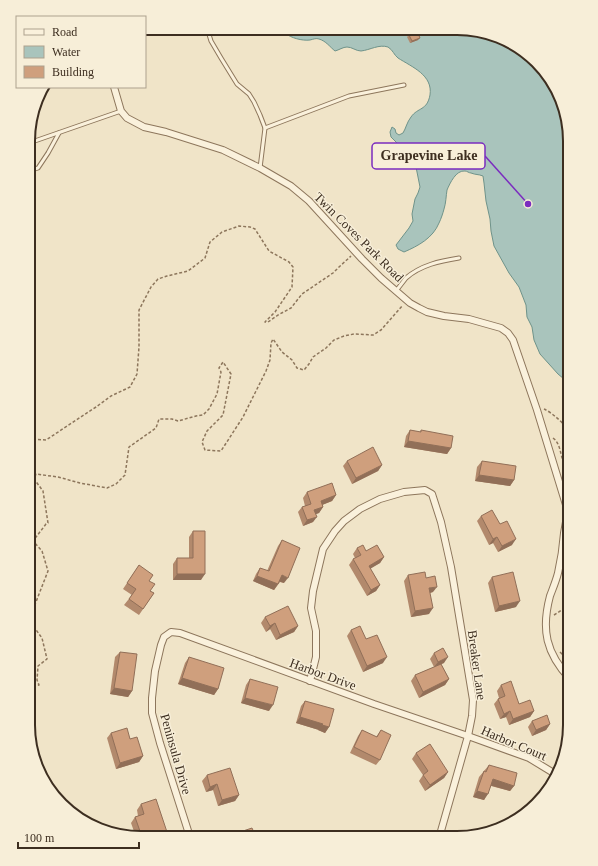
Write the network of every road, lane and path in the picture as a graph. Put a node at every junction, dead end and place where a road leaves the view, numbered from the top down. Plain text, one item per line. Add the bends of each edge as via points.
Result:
1 (209, 35) edge
2 (404, 85) dead end
3 (114, 88) edge
4 (121, 111) junction
5 (265, 128) junction
6 (59, 133) junction
7 (35, 141) edge
8 (260, 168) junction
9 (35, 169) edge
10 (356, 253) junction
11 (459, 258) dead end
12 (396, 291) junction
13 (407, 300) junction
14 (535, 405) junction
15 (563, 425) edge
16 (544, 431) junction
17 (35, 439) edge
18 (563, 462) edge
19 (35, 476) edge
20 (35, 480) edge
21 (563, 495) edge
22 (35, 538) edge
23 (35, 543) edge
24 (563, 548) edge
25 (35, 604) edge
26 (563, 609) edge
27 (552, 617) dead end
28 (35, 629) edge
29 (171, 632) joint
30 (557, 648) dead end
31 (563, 654) edge
32 (563, 670) edge
33 (310, 681) junction
34 (35, 686) edge
35 (468, 736) junction
36 (552, 772) dead end
37 (188, 831) edge
38 (441, 831) edge

1 - 5 lane via 237,84 254,102
2 - 5 lane via 349,96
3 - 4 street
4 - 6 lane
4 - 8 street, Twin Coves Park Road via 127,118 144,127 223,150
5 - 8 lane
6 - 7 lane
6 - 9 lane
8 - 10 street, Twin Coves Park Road via 292,186
10 - 12 street, Twin Coves Park Road
10 - 17 path via 333,273 302,294 291,308 265,322 292,287 294,267 269,251 255,229 239,226 222,232 210,242 205,258 188,271 158,279 151,287 139,310 137,374 130,387 111,396 46,440
11 - 12 lane via 421,268 406,279
12 - 13 street, Twin Coves Park Road
13 - 14 street, Twin Coves Park Road via 427,312 469,319 501,328 508,333 513,340
13 - 19 path via 381,330 373,334 349,335 334,340 313,357 304,370 297,368 274,339 266,371 243,417 221,451 205,450 202,442 207,431 223,415 231,374 223,362 219,368 221,372 216,394 209,409 203,415 178,421 159,420 156,428 129,447 125,475 116,484 107,488 58,477 36,474
14 - 15 path via 550,412
14 - 16 street, Twin Coves Park Road
16 - 18 path via 556,440
16 - 21 street, Twin Coves Park Road
20 - 22 path via 44,492 48,523
23 - 25 path via 42,551 48,571
24 - 32 street, Twin Coves Park Road via 550,596 546,630 556,662
26 - 27 path
28 - 34 path via 42,638 47,659 38,666 39,685
29 - 33 street, Harbor Drive via 180,633
29 - 37 street, Peninsula Drive via 164,637 161,645 155,671 152,713
30 - 31 path
33 - 35 street, Harbor Drive
33 - 35 street, Breaker Lane via 316,657 316,631 311,608 323,549 344,521 360,509 380,499 404,492 425,490 432,494 451,567 473,700
35 - 36 street, Harbor Court via 529,758
35 - 38 street, Breaker Lane

